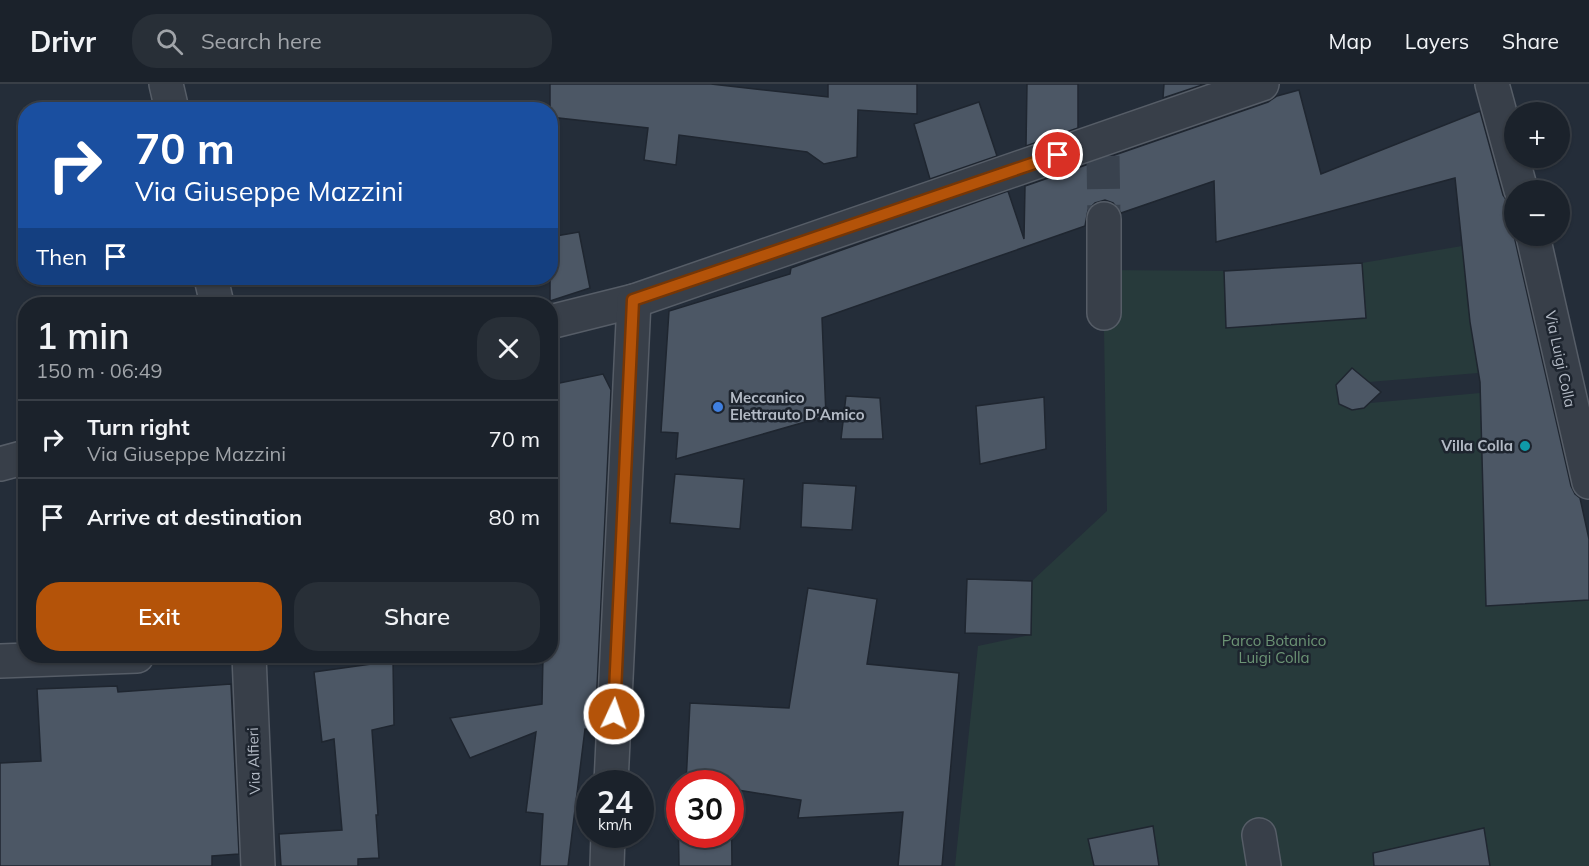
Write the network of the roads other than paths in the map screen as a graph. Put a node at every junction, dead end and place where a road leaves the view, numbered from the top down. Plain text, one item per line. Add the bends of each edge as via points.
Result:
1 (166, 84) edge
2 (1262, 84) edge
3 (1492, 84) edge
4 (170, 102) edge
5 (1518, 180) edge
6 (1104, 219) tunnel mouth
7 (1535, 246) edge
8 (633, 300) junction
9 (1104, 313) dead end
10 (558, 320) edge
11 (18, 459) edge
12 (0, 464) edge
13 (1589, 482) edge
14 (18, 660) edge
15 (0, 661) edge
16 (249, 663) edge
17 (612, 770) edge
18 (608, 848) edge
19 (258, 866) edge
20 (607, 866) edge

1 - 4 street
2 - 8 street via 1103,148
3 - 5 street
6 - 9 street
7 - 13 street, Via Luigi Colla
8 - 10 street
8 - 17 street
11 - 12 street
14 - 15 street
16 - 19 street, Via Alfieri
18 - 20 street

